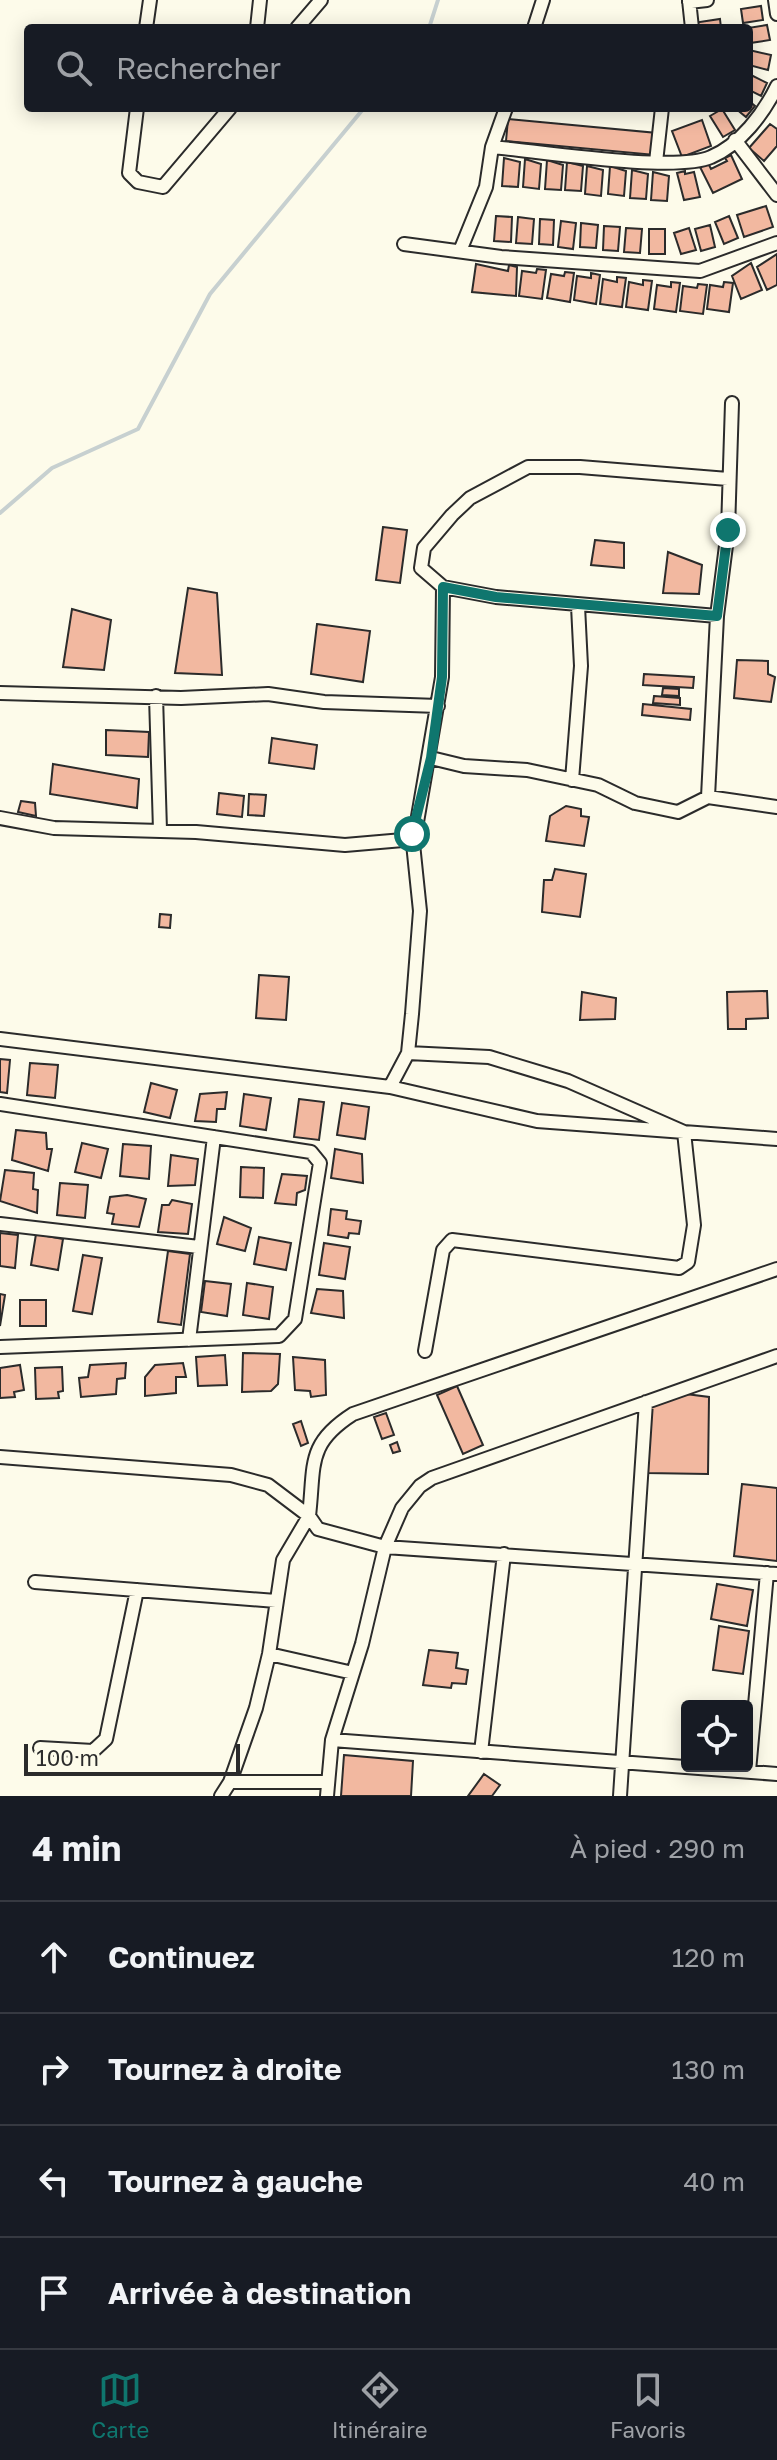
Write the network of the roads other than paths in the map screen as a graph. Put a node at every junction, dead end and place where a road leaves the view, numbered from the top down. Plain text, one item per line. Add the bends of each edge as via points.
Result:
1 (150, 0) edge
2 (260, 0) edge
3 (321, 0) edge
4 (543, 0) edge
5 (707, 0) edge
6 (775, 0) edge
7 (689, 1) edge
8 (777, 14) edge
9 (147, 24) edge
10 (257, 24) edge
11 (300, 24) edge
12 (535, 24) edge
13 (692, 24) edge
14 (777, 86) edge
15 (137, 112) edge
16 (227, 112) edge
17 (505, 112) edge
18 (662, 112) edge
19 (735, 140) junction
20 (492, 147) junction
21 (656, 162) junction
22 (777, 195) edge
23 (777, 243) edge
24 (404, 244) dead end
25 (460, 251) junction
26 (732, 403) dead end
27 (728, 479) junction
28 (443, 587) junction
29 (578, 606) junction
30 (717, 616) junction
31 (0, 693) edge
32 (156, 696) junction
33 (438, 706) junction
34 (431, 758) junction
35 (572, 780) junction
36 (708, 797) junction
37 (777, 807) edge
38 (0, 818) edge
39 (160, 830) junction
40 (412, 834) junction
41 (0, 1039) edge
42 (408, 1053) junction
43 (390, 1087) junction
44 (0, 1104) edge
45 (684, 1132) junction
46 (214, 1137) junction
47 (777, 1139) edge
48 (0, 1224) edge
49 (199, 1247) junction
50 (777, 1269) edge
51 (189, 1340) junction
52 (0, 1347) edge
53 (425, 1351) dead end
54 (777, 1356) edge
55 (646, 1402) junction
56 (0, 1457) edge
57 (309, 1516) junction
58 (385, 1547) junction
59 (504, 1554) junction
60 (637, 1566) junction
61 (772, 1574) edge
62 (35, 1582) dead end
63 (137, 1590) junction
64 (276, 1601) junction
65 (269, 1654) junction
66 (353, 1673) junction
67 (753, 1737) edge
68 (332, 1740) junction
69 (40, 1748) dead end
70 (481, 1752) junction
71 (624, 1764) junction
72 (681, 1767) edge
73 (753, 1771) edge
74 (777, 1774) edge
75 (230, 1782) junction
76 (328, 1782) junction
77 (221, 1796) edge
78 (327, 1796) edge
79 (620, 1796) edge

1 - 9 street
2 - 10 street
3 - 11 street
4 - 12 street
5 - 7 street
6 - 8 street
7 - 13 street
14 - 19 street via 764,111
15 - 16 street via 129,173 138,182 163,187
17 - 20 street
18 - 21 street
19 - 21 street via 711,158
19 - 22 street
20 - 21 street
20 - 25 street via 486,187
23 - 25 street via 700,271
24 - 25 street
26 - 27 street
27 - 28 street via 528,467 470,498 424,548 421,568
27 - 30 street via 728,530
28 - 29 street
28 - 33 street
29 - 30 street
29 - 35 street via 581,666
30 - 36 street
31 - 32 street
32 - 33 street via 268,694 324,702
32 - 39 street
33 - 34 street
34 - 35 street
34 - 40 street
35 - 36 street via 678,812
36 - 37 street
38 - 39 street via 54,828
39 - 40 street via 345,845 396,841
40 - 42 street via 420,911
41 - 43 street
42 - 43 street
42 - 45 street via 489,1057 568,1081
43 - 45 street via 537,1121
44 - 46 street
45 - 47 street
45 - 53 street via 694,1225 688,1262 679,1268 452,1240 443,1250
46 - 49 street
46 - 51 street via 311,1152 320,1163 292,1326 279,1336
48 - 49 street
49 - 51 street
50 - 57 street via 353,1414 318,1445
51 - 52 street
54 - 55 street
55 - 58 street via 432,1478 402,1508
55 - 60 street
56 - 57 street via 231,1475 268,1485
57 - 58 street via 318,1529
57 - 64 street via 283,1560
58 - 59 street
58 - 66 street
59 - 60 street
59 - 70 street
60 - 61 street
60 - 71 street
61 - 67 street
62 - 63 street
63 - 64 street
63 - 69 street via 106,1739 93,1751
64 - 65 street
65 - 66 street
65 - 75 street
66 - 68 street
68 - 70 street
68 - 76 street
70 - 71 street
71 - 72 street
71 - 79 street
73 - 74 street
75 - 76 street
75 - 77 street
76 - 78 street

